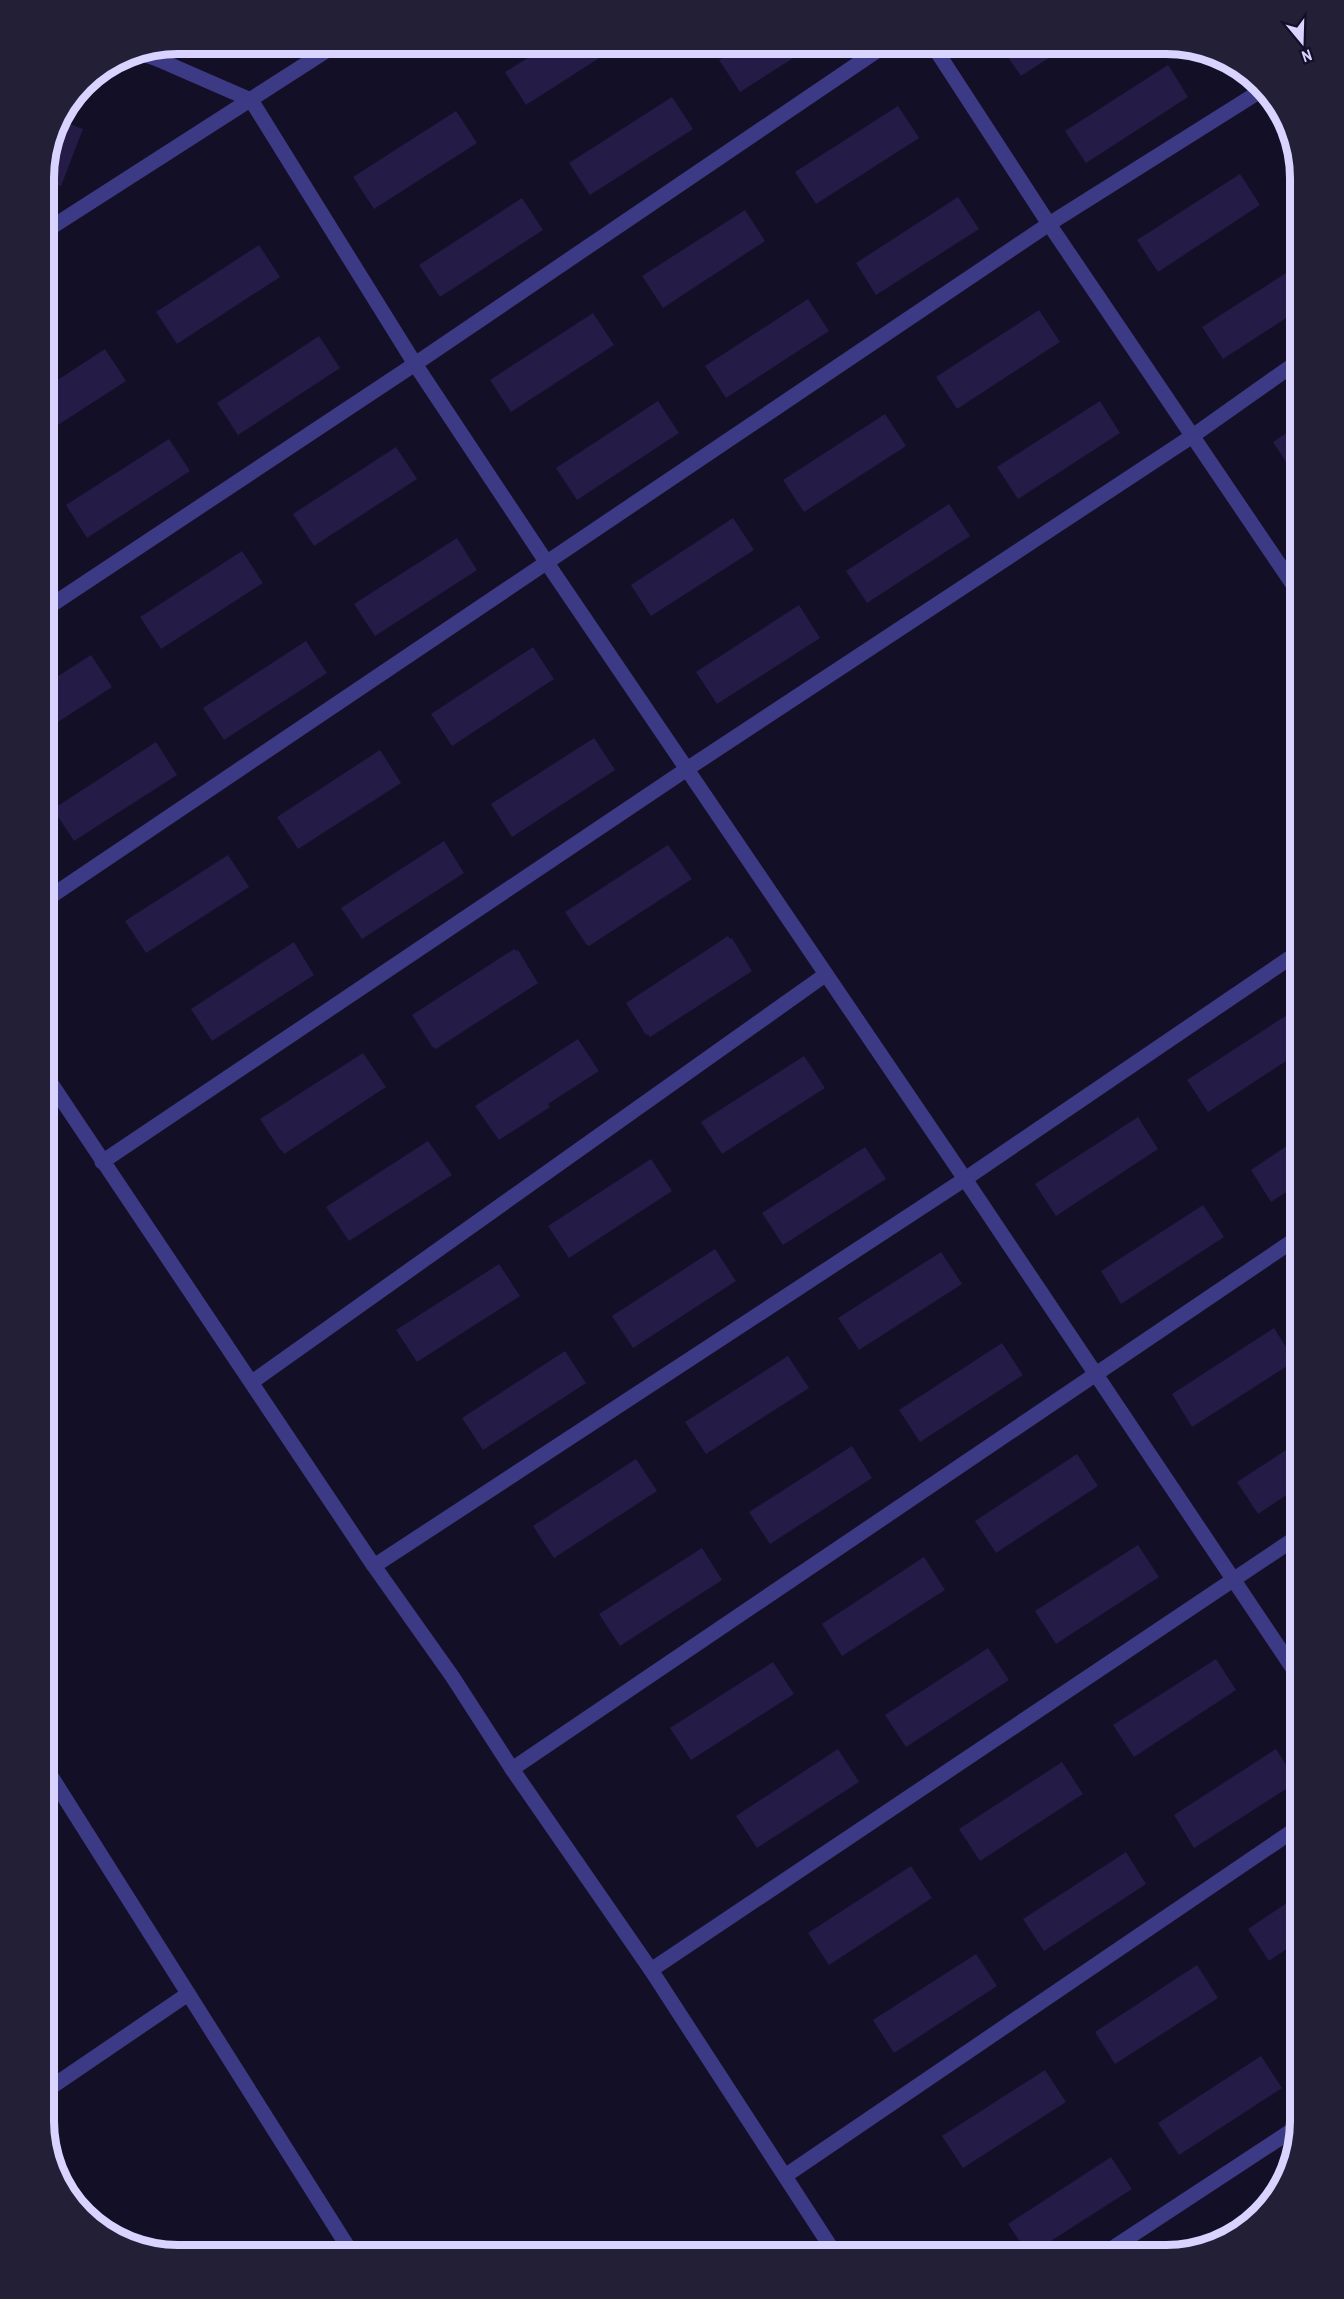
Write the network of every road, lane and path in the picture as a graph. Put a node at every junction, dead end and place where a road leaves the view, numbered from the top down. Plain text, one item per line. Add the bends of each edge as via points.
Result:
1 (322, 54) edge
2 (872, 54) edge
3 (938, 54) edge
4 (163, 55) edge
5 (1256, 93) edge
6 (251, 100) junction
7 (1049, 224) junction
8 (54, 225) edge
9 (416, 364) junction
10 (1290, 367) edge
11 (1194, 435) junction
12 (547, 563) junction
13 (1290, 581) edge
14 (54, 603) edge
15 (687, 768) junction
16 (54, 895) edge
17 (1290, 958) edge
18 (825, 975) junction
19 (54, 1088) edge
20 (102, 1162) junction
21 (966, 1179) junction
22 (1290, 1243) edge
23 (1095, 1375) junction
24 (252, 1382) junction
25 (1290, 1541) edge
26 (374, 1566) junction
27 (1235, 1579) junction
28 (1290, 1664) edge
29 (512, 1769) junction
30 (54, 1781) edge
31 (1290, 1833) edge
32 (651, 1970) junction
33 (188, 1994) junction
34 (54, 2085) edge
35 (1289, 2132) edge
36 (786, 2176) junction
37 (347, 2245) edge
38 (830, 2245) edge
39 (1119, 2245) edge

1 - 6 street
2 - 9 street
3 - 7 street
4 - 6 street
5 - 7 street
6 - 8 street
6 - 9 street
7 - 11 street
7 - 12 street
9 - 12 street
9 - 14 street
10 - 11 street
11 - 13 street
11 - 15 street
12 - 15 street
12 - 16 street
15 - 18 street
15 - 20 street
17 - 21 street
18 - 21 street
18 - 24 street
19 - 20 street
20 - 24 street
21 - 23 street
21 - 26 street
22 - 23 street
23 - 27 street
23 - 29 street
24 - 26 street
25 - 27 street
26 - 29 street
27 - 28 street
27 - 32 street
29 - 32 street
30 - 33 street
31 - 36 street
32 - 36 street
33 - 34 street
33 - 37 street
35 - 39 street
36 - 38 street

